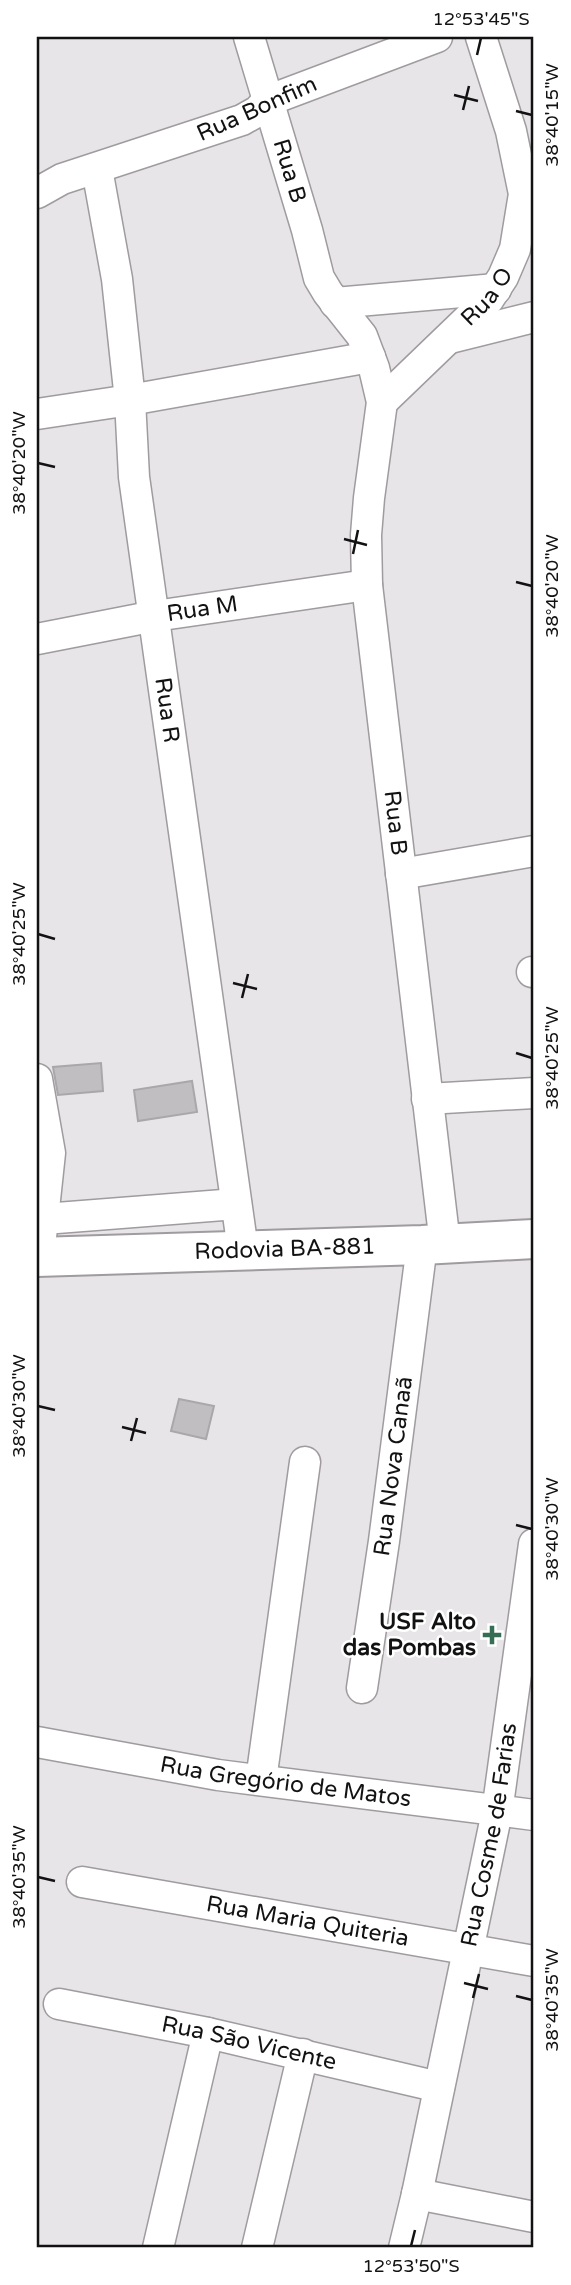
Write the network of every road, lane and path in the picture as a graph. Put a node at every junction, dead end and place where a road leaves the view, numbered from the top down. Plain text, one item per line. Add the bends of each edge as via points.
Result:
1 (249, 37) edge
2 (437, 37) edge
3 (481, 37) edge
4 (267, 102) junction
5 (97, 169) junction
6 (529, 192) edge
7 (37, 193) edge
8 (496, 289) junction
9 (335, 303) junction
10 (534, 317) edge
11 (448, 338) junction
12 (370, 357) junction
13 (130, 400) junction
14 (382, 402) junction
15 (37, 414) edge
16 (367, 584) junction
17 (155, 616) junction
18 (37, 639) edge
19 (534, 851) edge
20 (401, 874) junction
21 (37, 1079) edge
22 (534, 1093) edge
23 (427, 1099) junction
24 (236, 1204) junction
25 (44, 1219) junction
26 (534, 1239) edge
27 (434, 1244) junction
28 (243, 1250) junction
29 (37, 1259) edge
30 (306, 1462) dead end
31 (533, 1560) edge
32 (362, 1688) dead end
33 (37, 1742) edge
34 (261, 1780) junction
35 (497, 1812) junction
36 (534, 1815) edge
37 (82, 1882) dead end
38 (469, 1949) junction
39 (534, 1961) edge
40 (59, 2004) dead end
41 (208, 2033) junction
42 (303, 2054) junction
43 (439, 2087) junction
44 (418, 2194) junction
45 (534, 2217) edge
46 (158, 2248) edge
47 (257, 2248) edge
48 (404, 2248) edge

1 - 4 street, Rua B
2 - 4 street, Rua Bonfim
3 - 6 street, Rua O
4 - 5 street, Rua Bonfim via 242,120
4 - 9 street, Rua B via 316,270
5 - 7 street, Rua Bonfim via 62,179
5 - 13 street, Rua R via 117,279
6 - 8 street, Rua O via 515,249
8 - 9 street
8 - 11 street, Rua O
9 - 12 street, Rua B via 358,329
10 - 11 street
11 - 14 street, Rua O
12 - 13 street
12 - 14 street, Rua B
13 - 15 street
13 - 17 street, Rua R via 134,477
14 - 16 street, Rua B via 368,511
16 - 17 street, Rua M
16 - 20 street, Rua B
17 - 18 street, Rua M
17 - 24 street, Rua R
19 - 20 street
20 - 23 street, Rua B
21 - 25 street via 50,1153
22 - 23 street
23 - 27 street, Rua B
24 - 25 street
24 - 28 street, Rua R
25 - 29 street
26 - 27 main road, Rodovia BA-881
27 - 28 main road, Rodovia BA-881
27 - 32 street, Rua Nova Canaã
28 - 29 main road, Rodovia BA-881
30 - 34 street
31 - 35 street, Rua Cosme de Farias
33 - 34 street, Rua Gregório de Matos
34 - 35 street, Rua Gregório de Matos
35 - 36 street, Rua Gregório de Matos
35 - 38 street, Rua Cosme de Farias
37 - 38 street, Rua Maria Quiteria
38 - 39 street, Rua Maria Quiteria
38 - 43 street, Rua Cosme de Farias
40 - 41 street, Rua São Vicente
41 - 42 street, Rua São Vicente
41 - 46 street
42 - 43 street, Rua São Vicente
42 - 47 street
43 - 44 street, Rua Cosme de Farias
44 - 45 street
44 - 48 street, Rua Cosme de Farias

